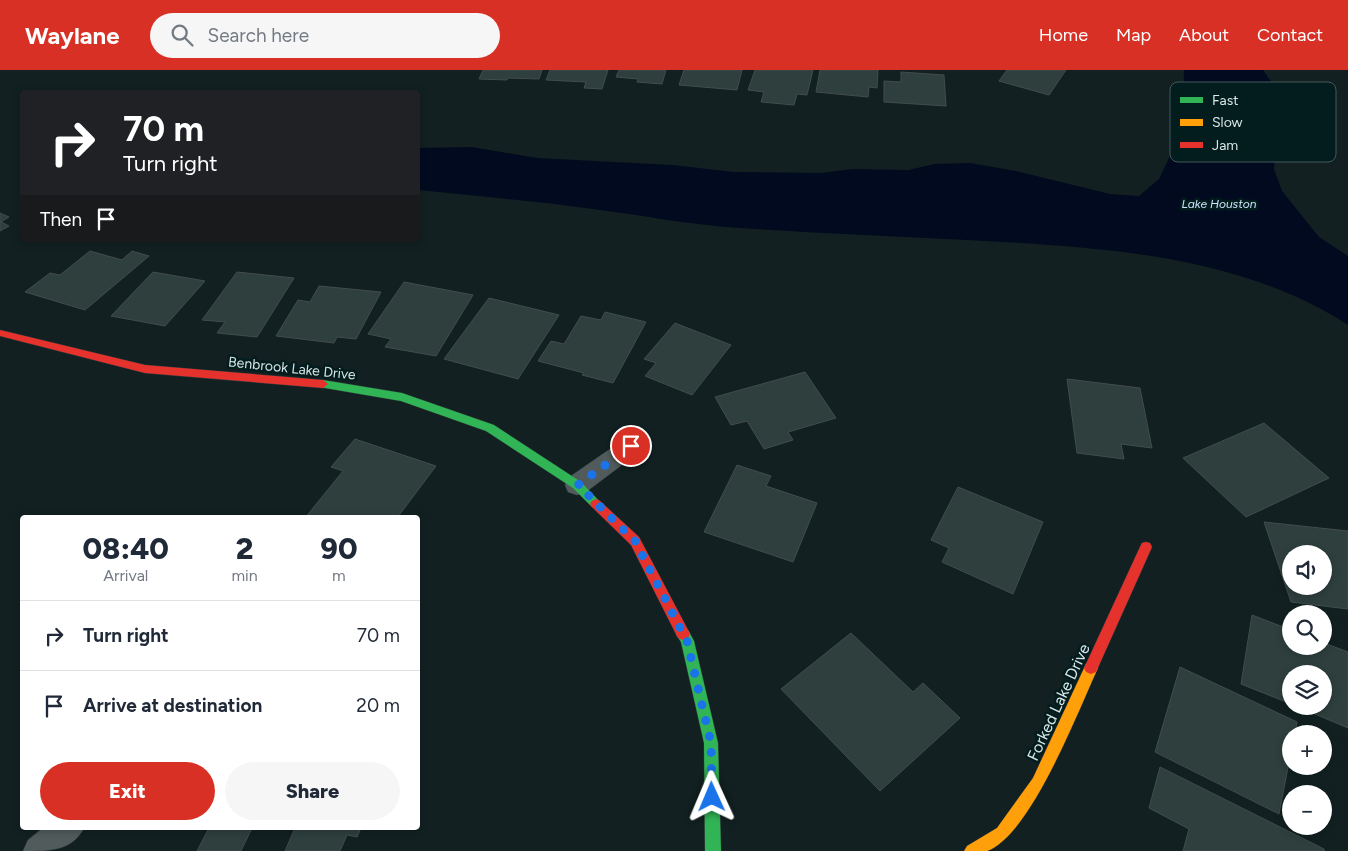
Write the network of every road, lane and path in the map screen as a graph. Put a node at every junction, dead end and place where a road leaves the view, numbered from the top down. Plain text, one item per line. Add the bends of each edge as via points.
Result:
1 (0, 333) edge
2 (631, 446) dead end
3 (578, 485) junction
4 (1146, 547) dead end
5 (65, 830) edge
6 (39, 851) edge
7 (713, 851) edge
8 (972, 851) edge

1 - 3 street, Benbrook Lake Drive via 145,369 317,383 402,397 490,428
2 - 3 street
3 - 7 street, Benbrook Lake Drive via 635,541 687,641 711,743
4 - 8 street, Forked Lake Drive via 1038,783 1002,833
5 - 6 street

